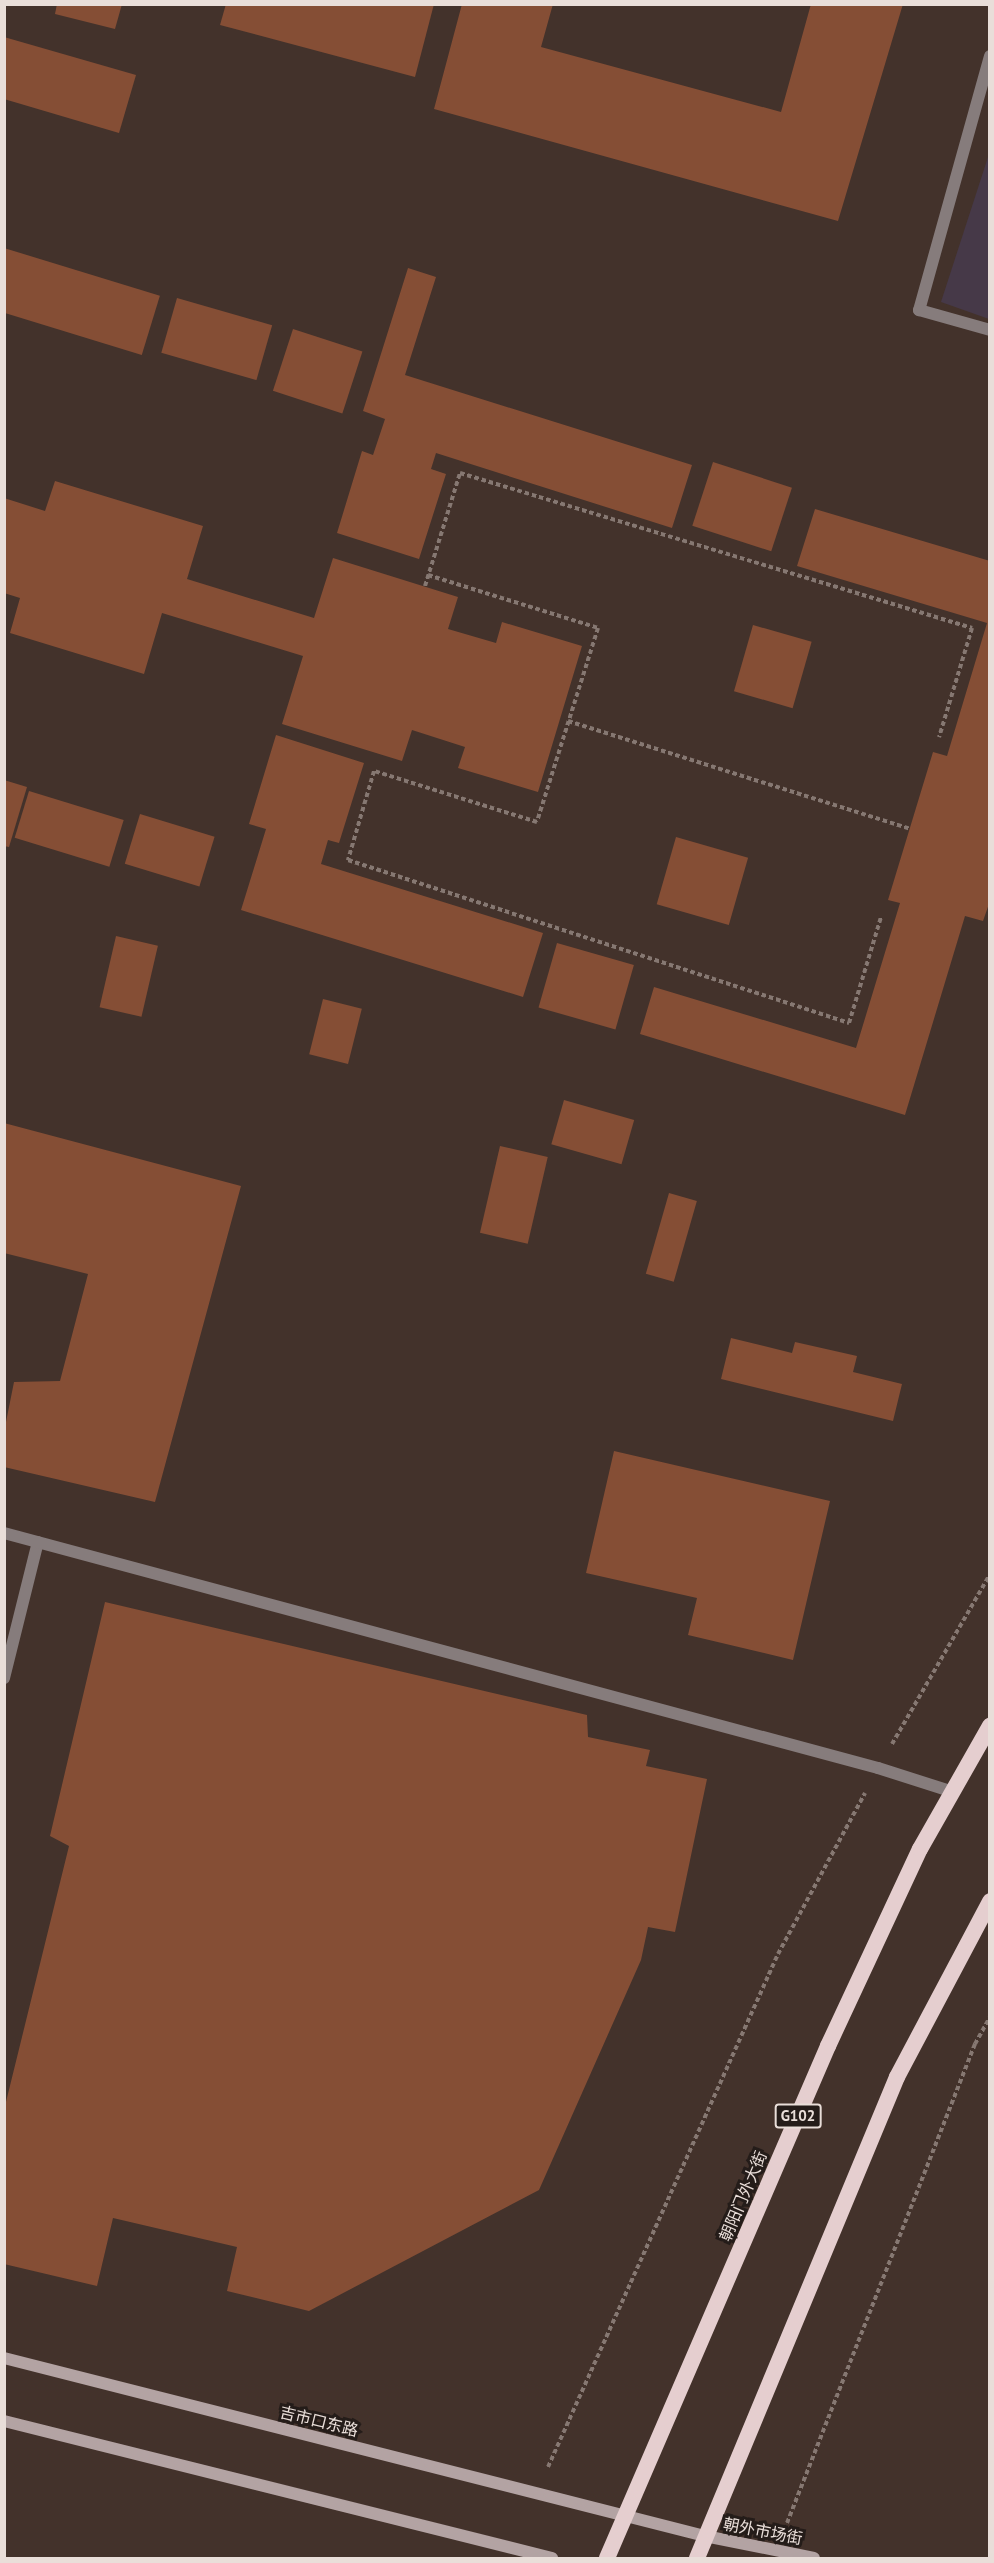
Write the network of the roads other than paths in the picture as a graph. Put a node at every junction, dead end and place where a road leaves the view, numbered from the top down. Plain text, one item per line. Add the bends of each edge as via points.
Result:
1 (990, 56) edge
2 (990, 330) edge
3 (4, 1533) edge
4 (38, 1542) junction
5 (4, 1678) edge
6 (990, 1726) edge
7 (953, 1792) junction
8 (990, 1901) edge
9 (4, 2358) edge
10 (4, 2421) edge
11 (625, 2515) junction
12 (705, 2536) junction
13 (552, 2559) edge
14 (607, 2559) edge
15 (697, 2559) edge
16 (814, 2559) edge

1 - 2 street via 919,310
3 - 4 street
4 - 5 street
4 - 7 street via 879,1768
6 - 7 highway, 朝阳门外大街 / G102
7 - 11 highway, 朝阳门外大街 / G102 via 920,1850 828,2046
8 - 12 highway via 897,2077
9 - 11 main road, 吉市口东路
10 - 13 main road
11 - 12 main road, 朝外市场街
11 - 14 highway, 朝阳门外大街 / G102
12 - 15 highway
12 - 16 main road, 朝外市场街

